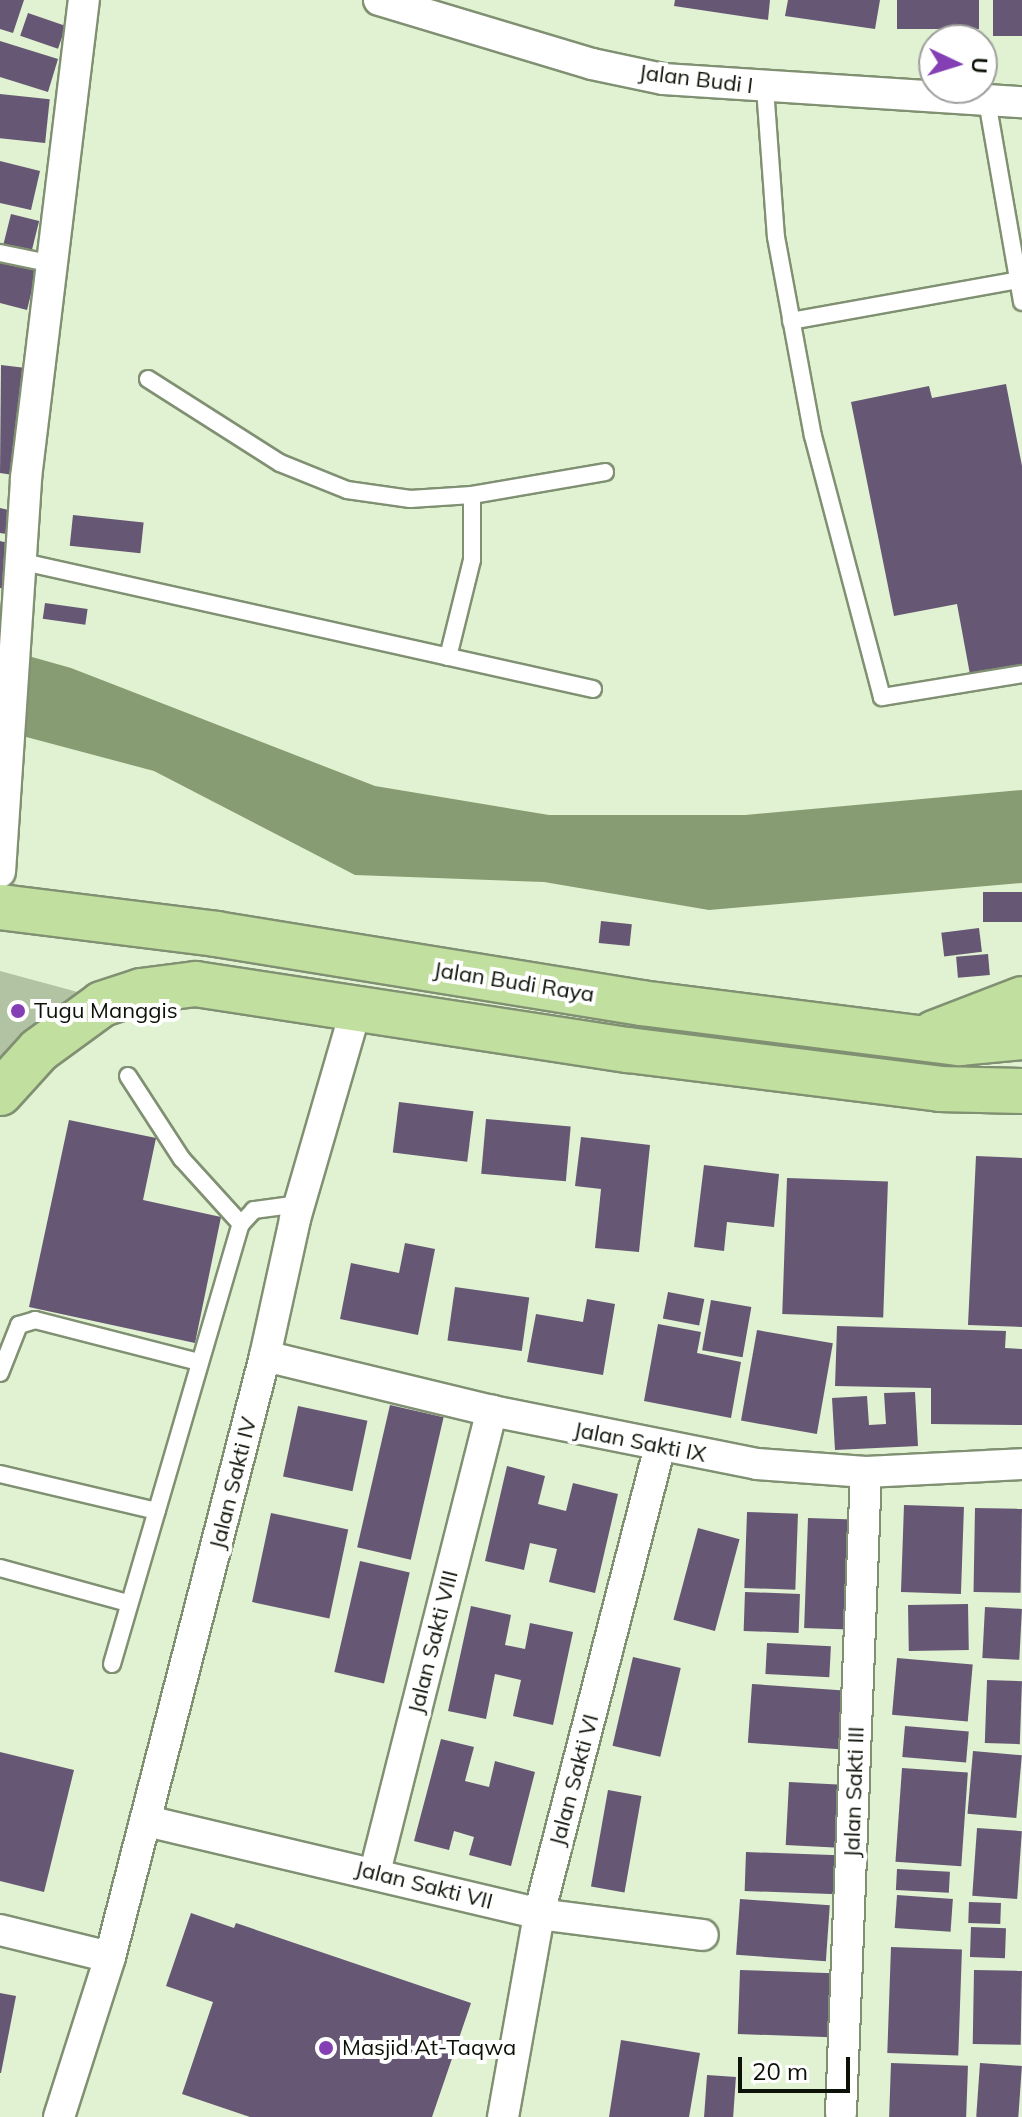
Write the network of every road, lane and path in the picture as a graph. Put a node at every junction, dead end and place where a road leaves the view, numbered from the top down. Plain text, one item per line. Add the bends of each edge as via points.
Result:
1 (84, 0) edge
2 (379, 0) edge
3 (765, 88) junction
4 (918, 97) edge
5 (998, 101) edge
6 (1022, 102) edge
7 (988, 104) edge
8 (0, 253) edge
9 (53, 264) junction
10 (1019, 280) junction
11 (1022, 302) edge
12 (791, 321) junction
13 (148, 379) dead end
14 (605, 472) dead end
15 (13, 478) edge
16 (472, 495) junction
17 (19, 561) junction
18 (448, 657) junction
19 (1022, 674) edge
20 (593, 689) dead end
21 (0, 872) edge
22 (0, 907) edge
23 (1022, 999) edge
24 (356, 1009) junction
25 (1022, 1037) edge
26 (921, 1038) junction
27 (1022, 1067) edge
28 (128, 1076) dead end
29 (939, 1089) junction
30 (1022, 1091) edge
31 (0, 1093) edge
32 (299, 1204) junction
33 (241, 1224) junction
34 (265, 1356) junction
35 (199, 1362) junction
36 (0, 1373) edge
37 (492, 1411) junction
38 (660, 1446) junction
39 (1022, 1464) edge
40 (866, 1472) junction
41 (0, 1474) edge
42 (157, 1511) junction
43 (0, 1568) edge
44 (128, 1603) junction
45 (112, 1664) dead end
46 (147, 1821) junction
47 (375, 1872) junction
48 (539, 1914) junction
49 (0, 1930) edge
50 (703, 1935) dead end
51 (110, 1957) junction
52 (841, 2113) dead end
53 (59, 2117) edge
54 (503, 2117) edge

1 - 9 street
2 - 3 street, Jalan Budi I via 592,64 663,79
3 - 4 street, Jalan Budi I
3 - 12 lane via 776,237
5 - 6 street, Jalan Budi I
7 - 10 lane
8 - 9 lane
9 - 15 street
10 - 11 lane
10 - 12 lane
12 - 19 lane via 813,436 882,697
13 - 16 lane via 280,463 347,490 410,499
14 - 16 lane
15 - 17 street
16 - 18 lane via 472,560
17 - 18 lane
17 - 21 street
18 - 20 lane
22 - 26 main road, Jalan Budi Raya via 216,934 641,1003
23 - 26 main road, Jalan Budi Raya
24 - 29 main road
24 - 31 main road via 196,984 141,991 102,1004 71,1024
24 - 32 street, Jalan Sakti IV
25 - 26 main road via 959,1043
27 - 29 main road
28 - 33 lane via 182,1159
29 - 30 main road
32 - 33 lane via 254,1210
32 - 34 street, Jalan Sakti IV
33 - 35 lane
34 - 37 street, Jalan Sakti IX
34 - 46 street, Jalan Sakti IV
35 - 36 lane via 35,1320 19,1325
35 - 42 lane
37 - 38 street, Jalan Sakti IX
37 - 47 street, Jalan Sakti VIII
38 - 40 street, Jalan Sakti IX via 757,1464
38 - 48 street, Jalan Sakti VI
39 - 40 street, Jalan Sakti IX
40 - 52 street, Jalan Sakti III
41 - 42 lane
42 - 44 lane
43 - 44 lane
44 - 45 lane
46 - 47 street, Jalan Sakti VII
46 - 51 street, Jalan Sakti IV
47 - 48 street, Jalan Sakti VII
48 - 50 street, Jalan Sakti VII
48 - 54 street, Jalan Sakti VI
49 - 51 street
51 - 53 street, Jalan Sakti IV

